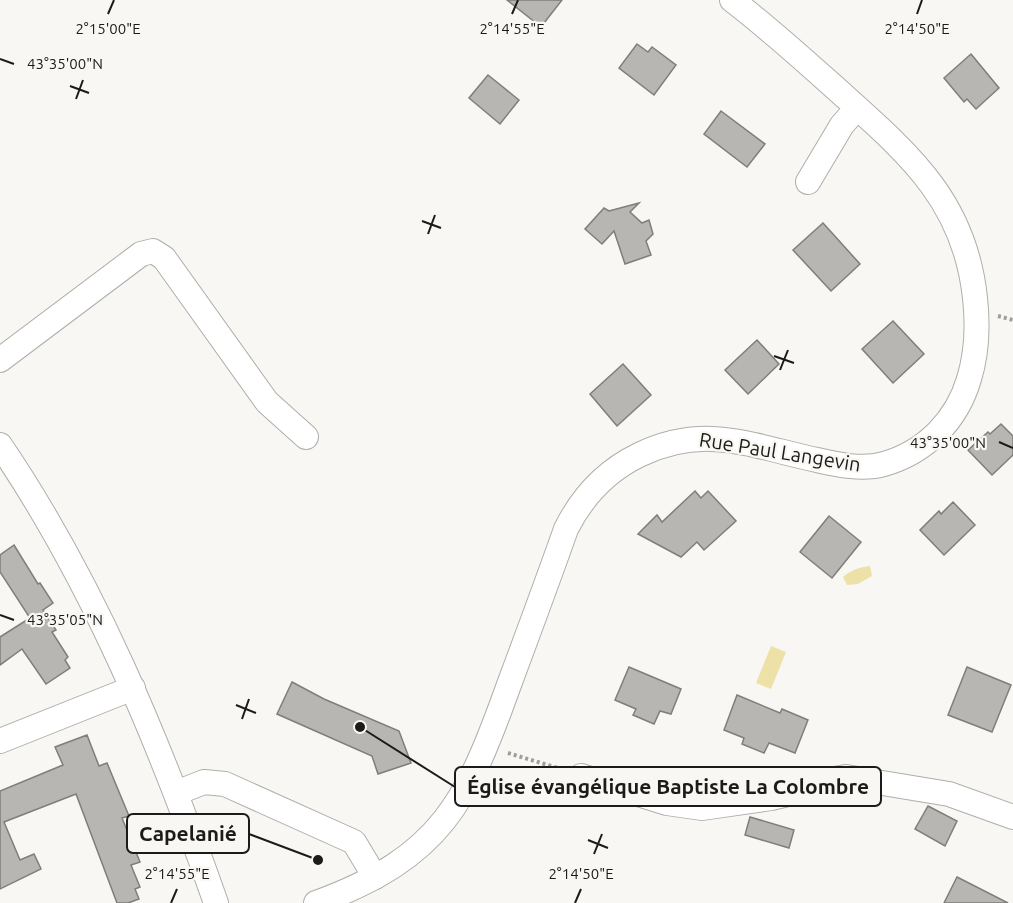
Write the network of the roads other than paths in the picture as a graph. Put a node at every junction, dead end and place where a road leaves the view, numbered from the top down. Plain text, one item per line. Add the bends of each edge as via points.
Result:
1 (732, 0) edge
2 (857, 108) junction
3 (808, 182) dead end
4 (0, 360) edge
5 (306, 436) dead end
6 (0, 445) edge
7 (133, 688) junction
8 (0, 741) edge
9 (581, 776) road end
10 (176, 793) junction
11 (1013, 817) edge
12 (367, 888) edge
13 (216, 903) edge
14 (316, 903) edge

1 - 2 street, Rue Paul Langevin
2 - 3 street via 842,125
2 - 12 street, Rue Paul Langevin via 914,162 933,186 966,248 975,294 976,345 957,410 942,430 924,444 883,465 837,465 740,441 690,438 660,445 609,472 584,499 566,529 469,786 443,824
4 - 5 street via 141,254 153,251 164,258 267,402
6 - 7 street via 56,538
7 - 8 street
7 - 10 street
9 - 11 street via 667,802 702,808 771,798 846,777 949,794
10 - 12 street via 204,782 225,784 354,842
10 - 13 street
12 - 14 street, Rue Paul Langevin

